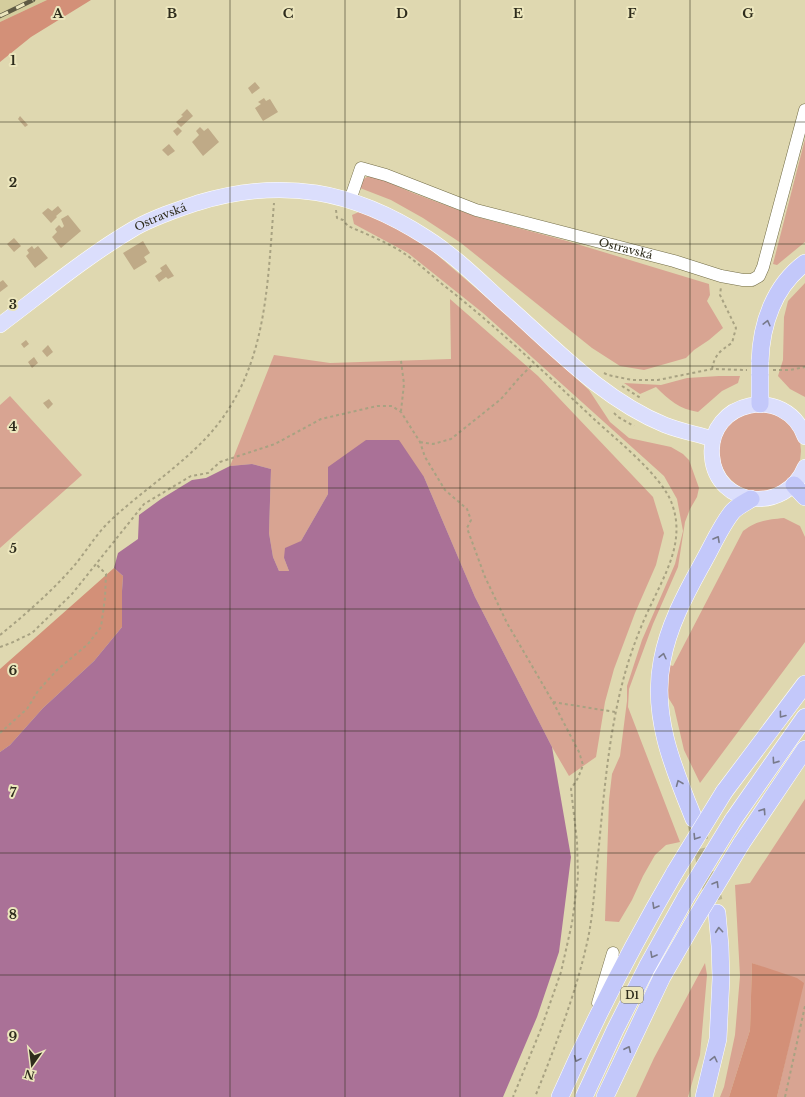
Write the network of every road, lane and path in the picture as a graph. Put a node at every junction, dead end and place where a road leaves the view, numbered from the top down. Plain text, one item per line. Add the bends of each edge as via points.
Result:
1 (805, 110) edge
2 (274, 200) dead end
3 (350, 200) junction
4 (343, 220) dead end
5 (805, 263) edge
6 (721, 276) junction
7 (0, 325) edge
8 (401, 361) dead end
9 (534, 363) junction
10 (805, 367) edge
11 (712, 369) junction
12 (743, 370) dead end
13 (779, 370) dead end
14 (602, 372) dead end
15 (760, 404) junction
16 (401, 412) junction
17 (804, 434) edge
18 (713, 439) junction
19 (420, 442) junction
20 (805, 467) edge
21 (799, 491) edge
22 (751, 499) junction
23 (96, 564) junction
24 (0, 635) edge
25 (0, 646) edge
26 (805, 684) edge
27 (553, 702) junction
28 (615, 712) junction
29 (805, 717) edge
30 (0, 733) edge
31 (805, 749) edge
32 (694, 819) tunnel mouth
33 (717, 913) tunnel mouth
34 (613, 953) dead end
35 (805, 1006) edge
36 (584, 1042) junction
37 (512, 1097) edge
38 (535, 1097) edge
39 (560, 1097) edge
40 (584, 1097) edge
41 (605, 1097) edge
42 (704, 1097) edge
43 (785, 1097) edge

1 - 6 street, Ostravská via 761,273 749,281
2 - 24 path via 265,307 260,335 243,384 232,404 207,437 170,472 111,520 54,588
3 - 6 street, Ostravská via 361,168 386,175 476,210 674,261
3 - 7 main road, Ostravská via 319,192 269,190 240,192 176,210 137,227 87,259
3 - 18 main road, Ostravská via 393,217 430,239 574,365 618,400 666,426
4 - 9 path via 348,226 403,253 480,314
15 -> 5 highway via 760,368 769,315 775,297 789,277
6 - 11 path via 720,295 736,328 732,343 720,351 714,359
8 - 16 path via 404,384
9 - 19 path via 500,399 451,439 433,444
9 - 28 path via 656,479 666,492 676,518 677,539 673,554 639,633
10 - 13 path
11 - 12 path
11 - 14 path via 658,380 632,380
15 - 17 main road via 786,412
15 - 18 main road via 746,405 728,415
16 - 19 path
16 - 23 path via 392,406 378,406 321,420 275,444 220,462 208,473 191,476 144,504
18 - 22 main road via 713,465 719,477 735,493
19 - 27 path via 425,457 445,490 467,509 471,520 467,528 485,577 507,623
20 - 21 main road
21 - 22 main road via 764,499
32 -> 22 highway via 677,777 664,732 659,689 662,661 669,634 687,592 734,510
23 - 25 path via 72,594 32,633
23 - 30 path via 106,574 101,627 88,644 56,670 27,709
26 -> 36 highway, bridge via 724,792 674,872
27 - 28 path
27 - 37 path via 583,765 571,789 578,877 572,923 561,972 541,1029
28 - 38 path via 587,943 559,1037
29 -> 40 highway, D1, bridge via 733,820 686,897 643,974
41 -> 31 highway, D1, bridge via 662,977 741,844
42 -> 33 highway via 718,1039 721,978
34 - 36 street
35 - 43 path
36 -> 39 highway

